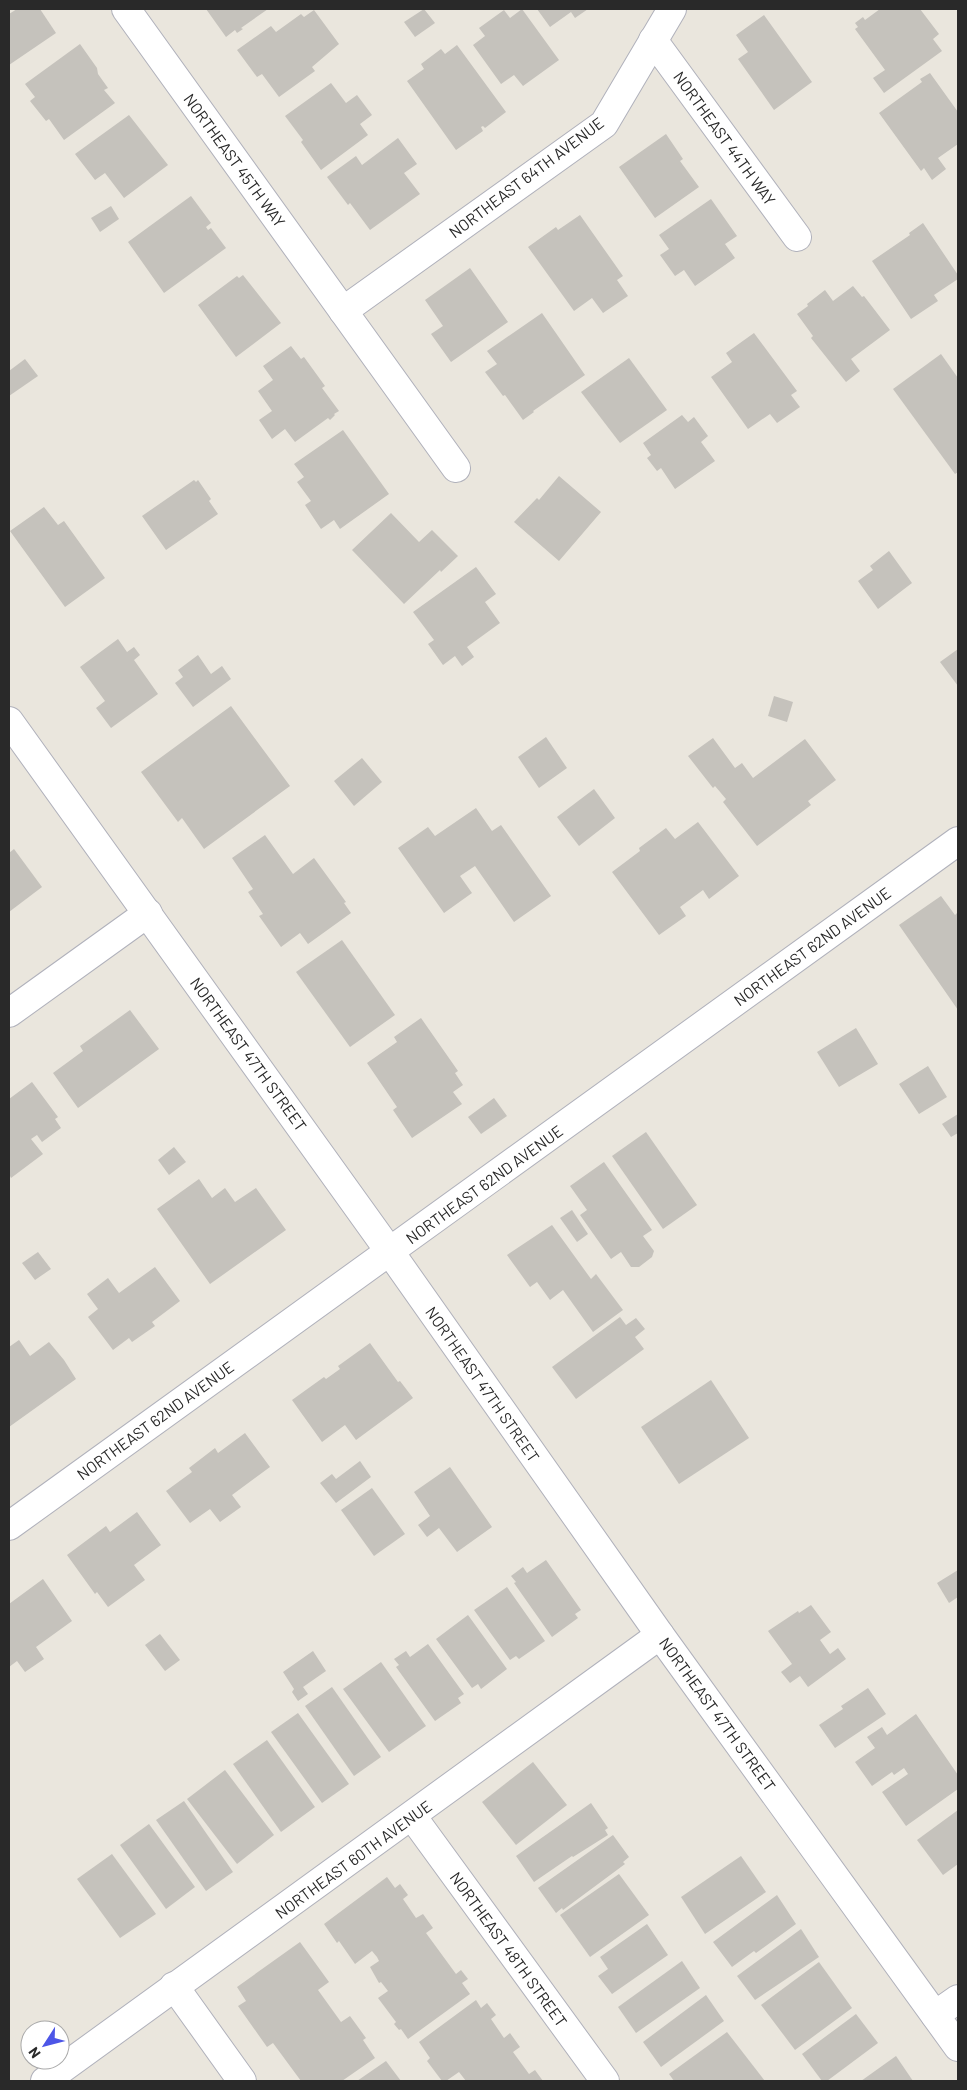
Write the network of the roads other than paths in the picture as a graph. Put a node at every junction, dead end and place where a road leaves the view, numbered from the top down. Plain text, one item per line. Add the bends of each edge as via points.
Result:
1 (126, 9) edge
2 (672, 9) edge
3 (653, 40) junction
4 (796, 237) dead end
5 (343, 310) junction
6 (456, 468) dead end
7 (9, 720) edge
8 (958, 841) edge
9 (148, 913) junction
10 (9, 1013) edge
11 (390, 1252) junction
12 (9, 1526) edge
13 (660, 1635) junction
14 (412, 1816) junction
15 (174, 1986) junction
16 (958, 1999) edge
17 (936, 2015) junction
18 (958, 2047) edge
19 (45, 2081) edge
20 (242, 2081) edge
21 (605, 2081) edge

1 - 5 street, NORTHEAST 45TH WAY
2 - 3 street, NORTHEAST 64TH AVENUE
3 - 4 street, NORTHEAST 44TH WAY
3 - 5 street, NORTHEAST 64TH AVENUE via 604,124
5 - 6 street, NORTHEAST 45TH WAY
7 - 9 street, NORTHEAST 47TH STREET
8 - 11 street, NORTHEAST 62ND AVENUE
9 - 10 street
9 - 11 street, NORTHEAST 47TH STREET
11 - 12 street, NORTHEAST 62ND AVENUE
11 - 13 street, NORTHEAST 47TH STREET
13 - 14 street, NORTHEAST 60TH AVENUE
13 - 17 street, NORTHEAST 47TH STREET
14 - 15 street, NORTHEAST 60TH AVENUE
14 - 21 street, NORTHEAST 48TH STREET
15 - 19 street, NORTHEAST 60TH AVENUE
15 - 20 street
16 - 17 street
17 - 18 street, NORTHEAST 47TH STREET

